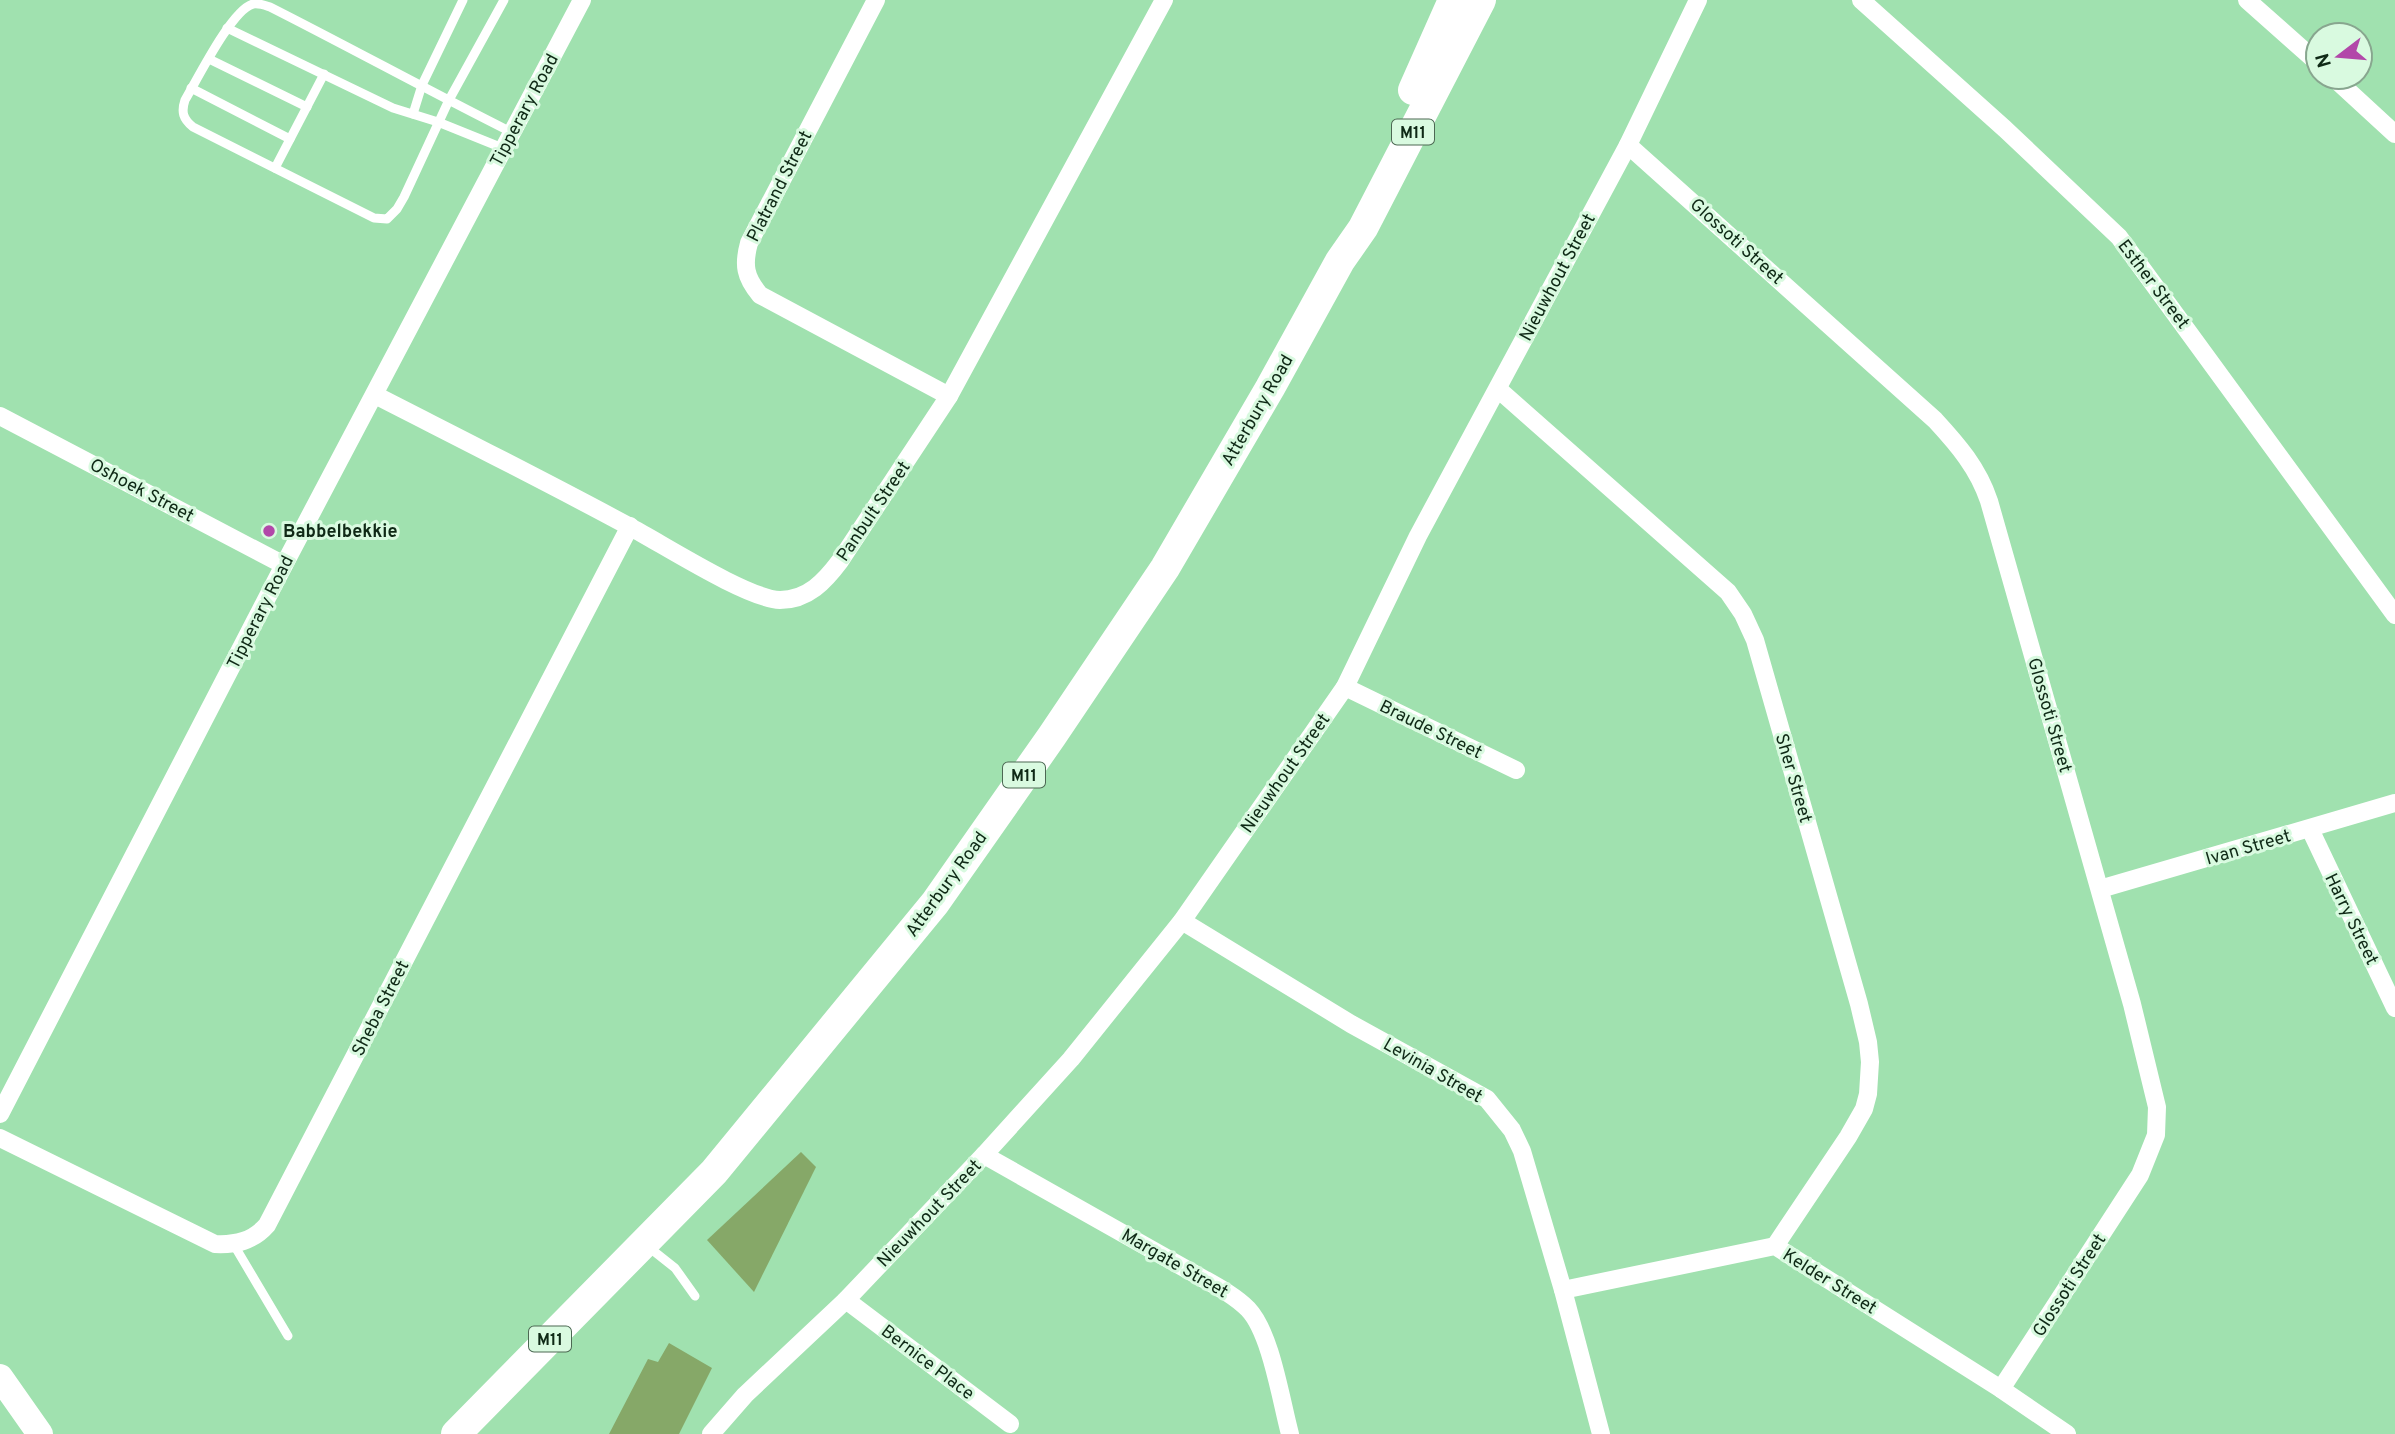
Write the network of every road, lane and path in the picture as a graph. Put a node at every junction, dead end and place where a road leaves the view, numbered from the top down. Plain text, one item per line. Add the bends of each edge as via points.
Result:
1 (463, 0) edge
2 (504, 0) edge
3 (582, 0) edge
4 (876, 0) edge
5 (1164, 0) edge
6 (1453, 0) edge
7 (1481, 0) edge
8 (1698, 0) edge
9 (1861, 0) edge
10 (2248, 0) edge
11 (227, 29) junction
12 (2304, 50) edge
13 (209, 59) junction
14 (324, 74) junction
15 (422, 85) junction
16 (191, 88) junction
17 (2348, 91) edge
18 (449, 100) junction
19 (307, 107) junction
20 (413, 114) junction
21 (438, 122) junction
22 (2395, 134) edge
23 (290, 139) junction
24 (509, 141) junction
25 (1628, 145) junction
26 (275, 168) junction
27 (1340, 261) junction
28 (1498, 389) junction
29 (375, 395) junction
30 (949, 396) junction
31 (0, 416) edge
32 (630, 526) junction
33 (284, 565) junction
34 (2395, 615) edge
35 (1345, 687) junction
36 (1516, 770) dead end
37 (2395, 803) edge
38 (2310, 829) junction
39 (2100, 889) junction
40 (1182, 921) junction
41 (2395, 1008) edge
42 (0, 1114) edge
43 (0, 1138) edge
44 (985, 1155) junction
45 (645, 1244) junction
46 (234, 1245) junction
47 (1775, 1246) junction
48 (1563, 1290) junction
49 (695, 1297) dead end
50 (846, 1300) junction
51 (288, 1336) dead end
52 (0, 1377) edge
53 (2001, 1389) junction
54 (1010, 1424) dead end
55 (40, 1434) edge
56 (456, 1434) edge
57 (711, 1434) edge
58 (1290, 1434) edge
59 (1601, 1434) edge
60 (2067, 1434) edge

1 - 15 lane
2 - 18 lane
3 - 24 street, Tipperary Road
4 - 30 street, Platrand Street via 749,243 744,270 760,295
5 - 30 street, Panbult Street
6 - 27 main road, Atterbury Road / M11 via 1352,220
7 - 27 main road, Atterbury Road / M11 via 1363,228
8 - 25 street, Nieuwhout Street
9 - 34 street, Esther Street via 2119,237
10 - 12 street
11 - 13 lane
11 - 14 lane
11 - 15 lane via 245,8 260,4
13 - 16 lane
13 - 19 lane
14 - 19 lane
14 - 20 lane
15 - 18 lane
15 - 20 lane
16 - 23 lane
16 - 26 lane via 182,108 187,122
17 - 22 street
18 - 21 lane
18 - 24 lane
19 - 23 lane
20 - 21 lane
21 - 24 lane
21 - 26 lane via 404,197 387,219 374,218
23 - 26 lane
24 - 29 street, Tipperary Road
25 - 28 street, Nieuwhout Street
25 - 39 street, Glossoti Street via 1935,420 1972,463 1989,501
27 - 45 main road, Atterbury Road / M11 via 1165,568 935,903 722,1163
28 - 35 street, Nieuwhout Street via 1418,536
28 - 47 street, Sher Street via 1728,592 1755,640 1858,1004 1870,1062 1868,1094 1857,1123
29 - 32 street, Panbult Street
29 - 33 street, Tipperary Road
30 - 32 street, Panbult Street via 834,570 808,594 778,600 746,590
31 - 33 street, Oshoek Street
32 - 46 street, Sheba Street via 267,1225
33 - 42 street, Tipperary Road
35 - 36 street, Braude Street
35 - 40 street, Nieuwhout Street
37 - 38 street, Ivan Street
38 - 39 street, Ivan Street
38 - 41 street, Harry Street
39 - 53 street, Glossoti Street via 2157,1107 2156,1135 2140,1175
40 - 44 street, Nieuwhout Street via 1071,1059
40 - 48 street, Levinia Street via 1487,1100 1512,1130 1522,1151
43 - 46 street via 202,1240
44 - 50 street, Nieuwhout Street
44 - 58 street, Margate Street via 1227,1292 1249,1310 1269,1350
45 - 49 lane via 675,1268
45 - 56 main road, Atterbury Road / M11
46 - 51 lane
47 - 48 street, Kelder Street
47 - 53 street, Kelder Street
48 - 59 street, Levinia Street
50 - 54 street, Bernice Place
50 - 57 street, Nieuwhout Street via 745,1395
52 - 55 street
53 - 60 street, Kelder Street

